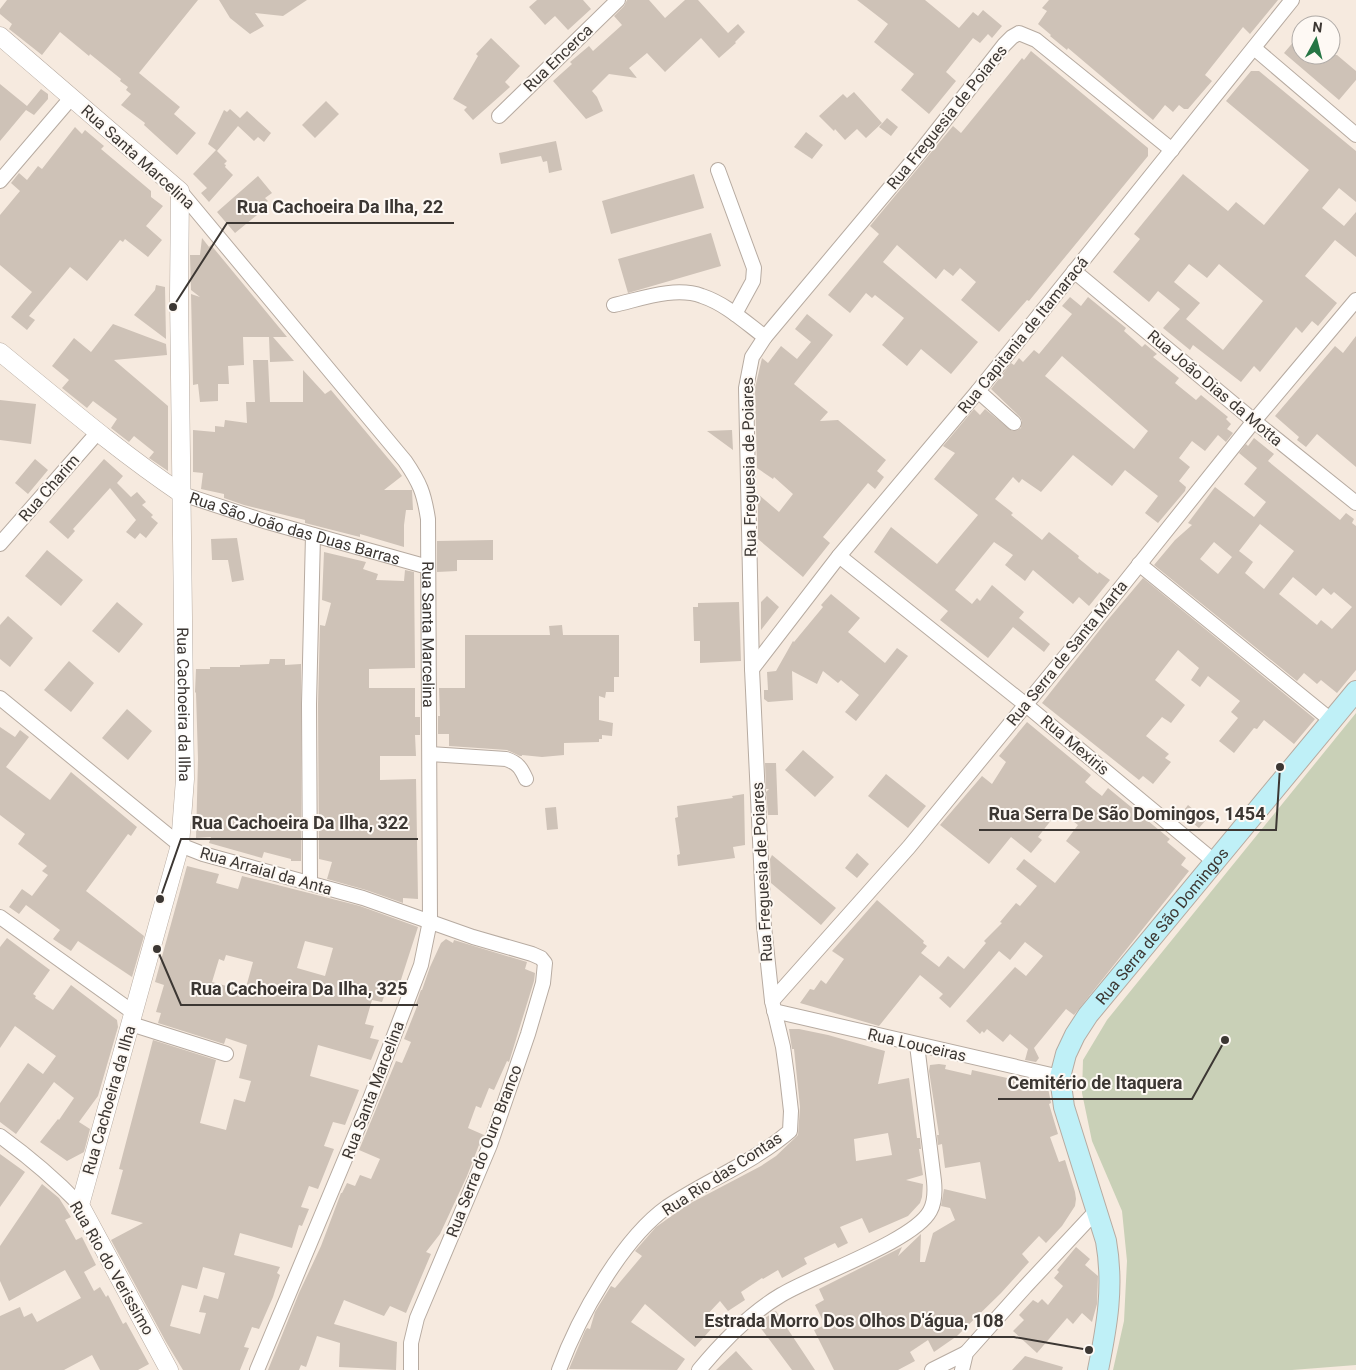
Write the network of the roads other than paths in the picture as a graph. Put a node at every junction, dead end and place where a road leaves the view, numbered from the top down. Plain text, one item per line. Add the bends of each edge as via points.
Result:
1 (618, 0) edge
2 (1292, 0) edge
3 (0, 36) edge
4 (1254, 48) junction
5 (71, 98) junction
6 (499, 116) dead end
7 (1356, 135) edge
8 (1172, 150) junction
9 (718, 170) dead end
10 (0, 181) edge
11 (180, 191) junction
12 (1074, 271) junction
13 (1356, 300) edge
14 (614, 305) dead end
15 (735, 314) junction
16 (765, 336) junction
17 (0, 352) edge
18 (978, 391) junction
19 (1254, 421) junction
20 (1014, 424) dead end
21 (98, 432) junction
22 (182, 494) junction
23 (1356, 503) edge
24 (313, 535) junction
25 (0, 544) edge
26 (839, 556) junction
27 (1139, 564) junction
28 (428, 568) junction
29 (752, 669) junction
30 (1356, 691) edge
31 (0, 698) edge
32 (1026, 705) junction
33 (1332, 721) junction
34 (430, 754) junction
35 (526, 779) dead end
36 (180, 845) junction
37 (1215, 862) junction
38 (310, 883) junction
39 (0, 917) edge
40 (430, 921) junction
41 (516, 949) joint
42 (773, 1006) junction
43 (132, 1019) junction
44 (917, 1045) junction
45 (226, 1054) dead end
46 (1060, 1077) junction
47 (0, 1136) edge
48 (80, 1205) junction
49 (1097, 1210) junction
50 (966, 1353) junction
51 (169, 1370) edge
52 (257, 1370) edge
53 (411, 1370) edge
54 (559, 1370) edge
55 (699, 1370) edge
56 (932, 1370) edge
57 (962, 1370) edge
58 (1098, 1370) edge

1 - 6 street, Rua Encerca
2 - 4 street, Rua Capitania de Itamaracá
3 - 5 street, Rua Santa Marcelina
4 - 7 street
4 - 8 street, Rua Capitania de Itamaracá
5 - 10 street
5 - 11 street, Rua Santa Marcelina
8 - 12 street, Rua Capitania de Itamaracá
8 - 16 street, Rua Freguesia de Poiares via 1036,40 1019,33 1004,45 920,152
9 - 15 street via 754,268 753,281
11 - 22 street, Rua Cachoeira da Ilha
11 - 28 street, Rua Santa Marcelina via 386,437 417,479 425,497 428,519
12 - 18 street, Rua Capitania de Itamaracá
12 - 19 street, Rua João Dias da Motta
13 - 19 street, Rua Serra de Santa Marta
14 - 15 street via 685,293 721,304
15 - 16 street
16 - 29 street, Rua Freguesia de Poiares via 752,357 746,388
17 - 21 street, Rua São João das Duas Barras
18 - 20 street
18 - 26 street, Rua Capitania de Itamaracá
19 - 23 street, Rua João Dias da Motta
19 - 27 street, Rua Serra de Santa Marta
21 - 22 street, Rua São João das Duas Barras
21 - 25 street, Rua Charim
22 - 24 street, Rua São João das Duas Barras
22 - 36 street, Rua Cachoeira da Ilha via 185,779
24 - 28 street, Rua São João das Duas Barras
24 - 38 street via 309,704
26 - 29 street, Rua Capitania de Itamaracá
26 - 32 street, Rua Mexiris
27 - 32 street, Rua Serra de Santa Marta
27 - 33 street
28 - 34 street, Rua Santa Marcelina
29 - 42 street, Rua Freguesia de Poiares via 764,926
30 - 33 main road, Rua Serra de São Domingos
31 - 36 street, Rua Arraial da Anta
32 - 37 street, Rua Mexiris
32 - 42 street, Rua Serra de Santa Marta
33 - 37 main road, Rua Serra de São Domingos
34 - 35 street via 506,759 515,762
34 - 40 street, Rua Santa Marcelina
36 - 38 street, Rua Arraial da Anta
36 - 43 street, Rua Cachoeira da Ilha
37 - 46 main road, Rua Serra de São Domingos via 1088,1015 1066,1054
38 - 40 street, Rua Arraial da Anta via 372,900
39 - 43 street
40 - 41 street, Rua Arraial da Anta
40 - 52 street, Rua Santa Marcelina via 420,965 368,1104
41 - 53 street, Rua Serra do Ouro Branco via 545,963 544,983 490,1145 417,1318 411,1343
42 - 44 street, Rua Louceiras
42 - 54 street, Rua Rio das Contas via 788,1076 790,1131 648,1223 621,1256 584,1313
43 - 45 street
43 - 48 street, Rua Cachoeira da Ilha
44 - 46 street, Rua Louceiras
44 - 55 street via 934,1181 931,1210 922,1222 881,1247 782,1295 757,1311
46 - 49 main road via 1064,1107
47 - 48 street, Rua Rio do Verissimo via 50,1175
48 - 51 street, Rua Rio do Verissimo
49 - 50 street
49 - 58 main road via 1110,1264 1107,1321
50 - 56 street
50 - 57 street

